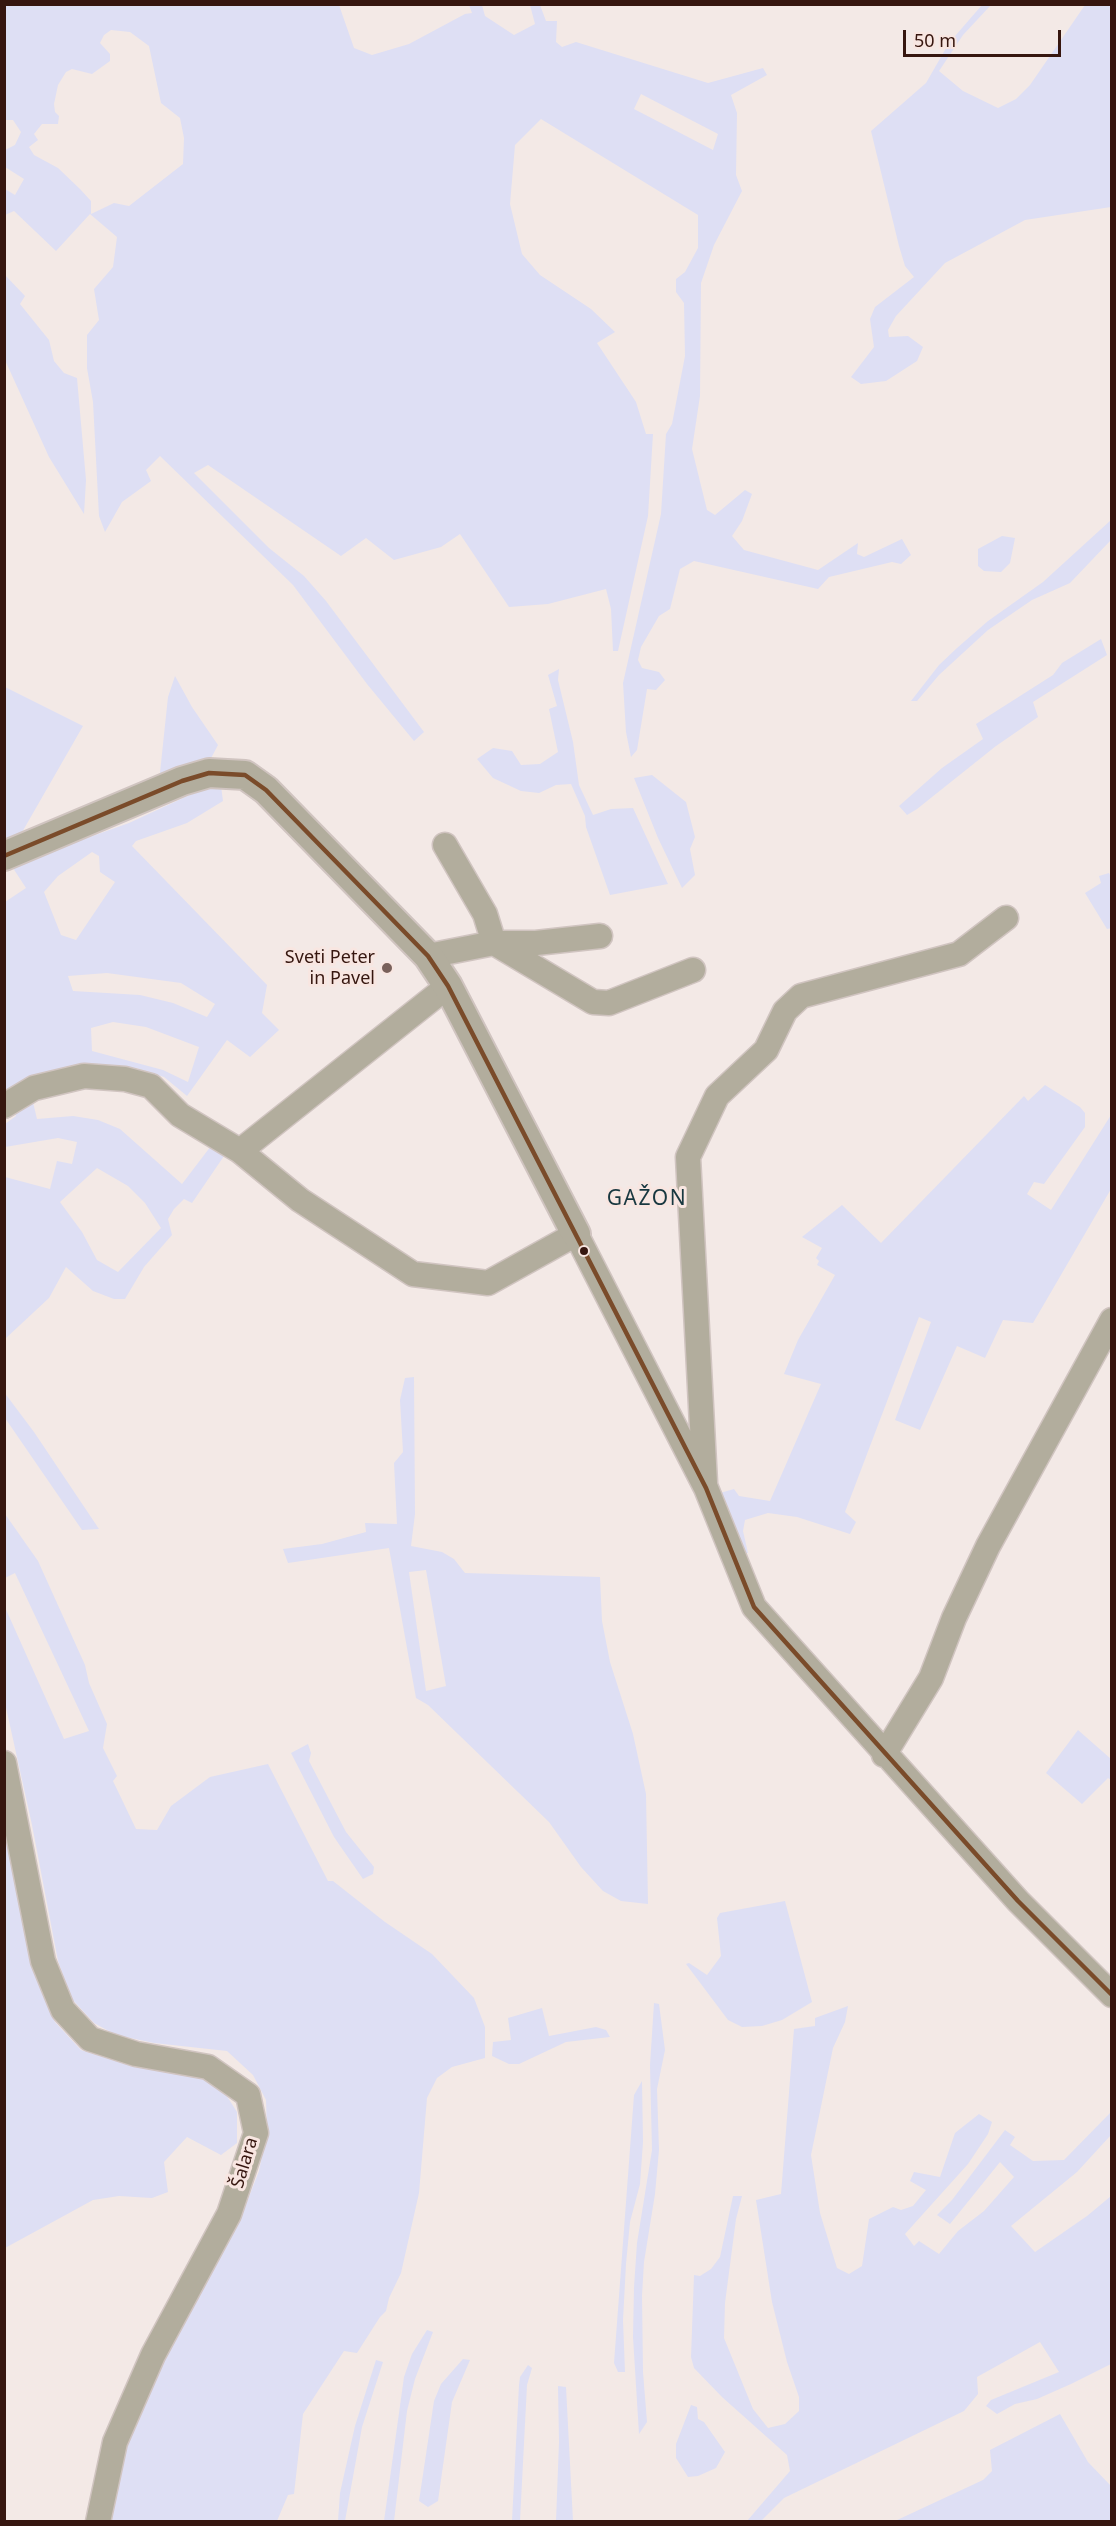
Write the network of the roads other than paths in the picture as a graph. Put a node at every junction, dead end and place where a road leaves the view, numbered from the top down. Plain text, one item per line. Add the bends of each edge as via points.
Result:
1 (445, 845) dead end
2 (4, 856) edge
3 (1006, 918) dead end
4 (600, 936) dead end
5 (494, 943) junction
6 (428, 956) junction
7 (693, 970) dead end
8 (448, 986) junction
9 (4, 1106) edge
10 (240, 1150) junction
11 (576, 1234) junction
12 (1112, 1320) edge
13 (706, 1488) junction
14 (885, 1755) junction
15 (4, 1763) edge
16 (1112, 1995) edge
17 (98, 2522) edge

1 - 5 street via 485,914
2 - 6 street via 182,781 209,773 245,775 266,790
3 - 13 street via 959,954 801,996 785,1011 766,1050 717,1096 688,1157
4 - 5 street
5 - 6 street
5 - 7 street via 593,1002 609,1003
6 - 8 street
8 - 10 street
8 - 11 street
9 - 10 street via 34,1088 84,1076 125,1079 151,1086 180,1115
10 - 11 street via 300,1200 413,1274 488,1283
11 - 13 street
12 - 14 street via 988,1546 931,1678
13 - 14 street via 754,1607
14 - 16 street via 1018,1901
15 - 17 street, Šalara via 43,1960 63,2010 90,2039 136,2054 208,2067 248,2095 256,2133 229,2214 153,2355 115,2442

